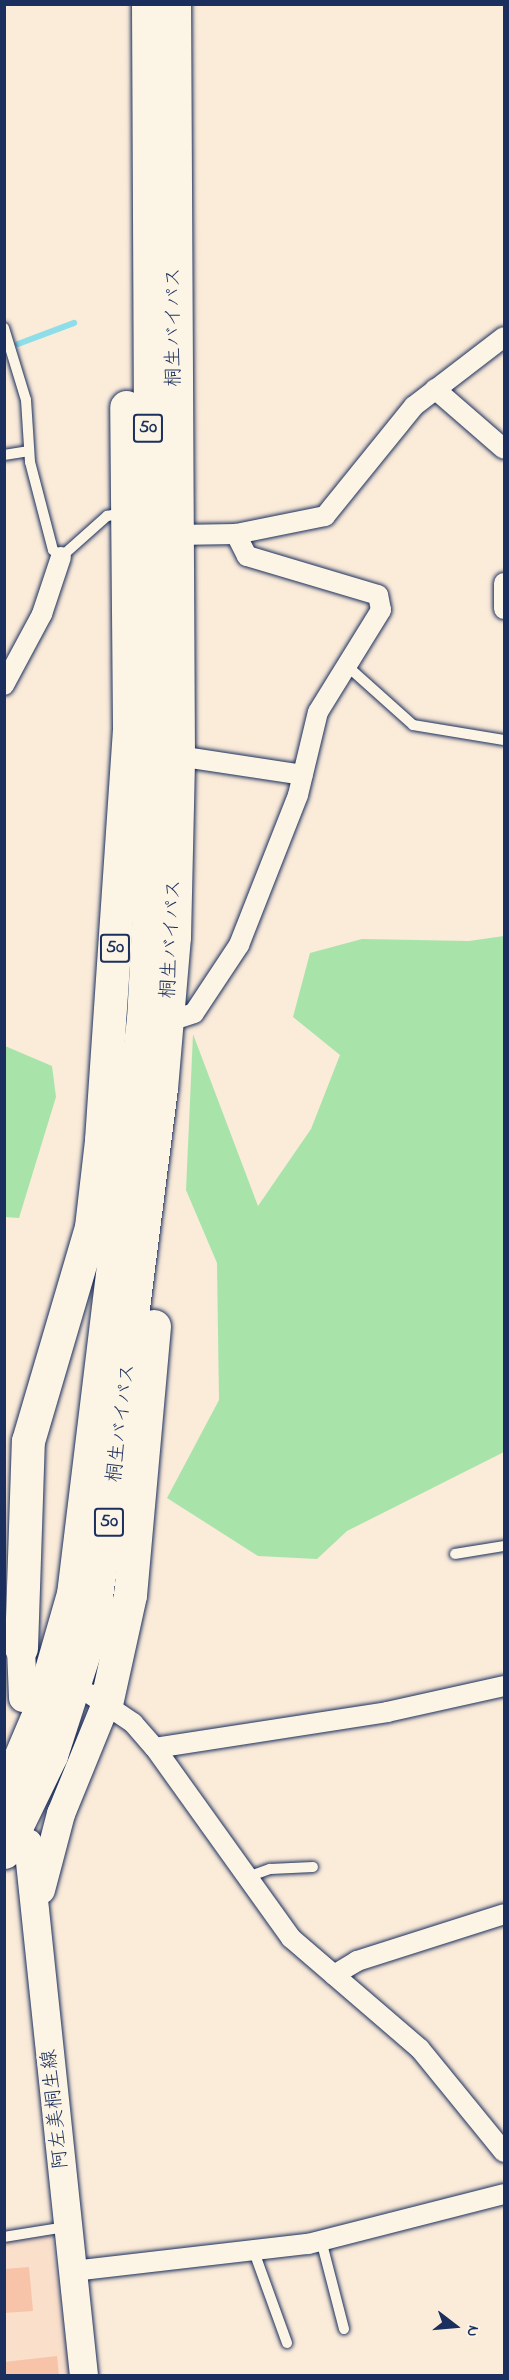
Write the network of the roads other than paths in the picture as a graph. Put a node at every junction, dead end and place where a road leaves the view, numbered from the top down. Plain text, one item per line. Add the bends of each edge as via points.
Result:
1 (148, 4) edge
2 (174, 4) edge
3 (147, 241) junction
4 (4, 328) edge
5 (504, 337) edge
6 (435, 389) junction
7 (504, 449) edge
8 (28, 451) junction
9 (4, 455) edge
10 (124, 513) junction
11 (236, 534) junction
12 (175, 536) junction
13 (61, 557) junction
14 (504, 583) edge
15 (504, 609) edge
16 (346, 665) junction
17 (4, 685) edge
18 (504, 740) edge
19 (178, 756) junction
20 (303, 775) junction
21 (167, 1022) junction
22 (161, 1088) junction
23 (504, 1546) edge
24 (455, 1554) dead end
25 (21, 1649) edge
26 (504, 1686) edge
27 (23, 1698) dead end
28 (98, 1699) junction
29 (155, 1748) junction
30 (4, 1795) edge
31 (16, 1847) edge
32 (313, 1867) dead end
33 (245, 1878) junction
34 (37, 1913) junction
35 (504, 1914) edge
36 (334, 1975) junction
37 (504, 2152) edge
38 (504, 2194) edge
39 (68, 2227) junction
40 (4, 2237) edge
41 (321, 2240) junction
42 (253, 2249) junction
43 (73, 2271) junction
44 (344, 2329) dead end
45 (287, 2343) dead end
46 (84, 2376) edge

1 - 3 highway, 桐生バイパス / 50
2 - 12 highway, 桐生バイパス / 50
3 - 10 highway, 50 via 131,317
3 - 30 highway, 桐生バイパス / 50 via 152,852 143,1019 72,1594 38,1715
4 - 8 lane via 26,400
5 - 6 street
6 - 7 street
6 - 11 street via 414,406 325,516
8 - 9 lane
8 - 13 lane via 53,550
10 - 13 lane via 107,516
10 - 25 highway, 50 via 129,726 101,1140 91,1227 28,1441
11 - 12 street
11 - 16 street via 247,556 378,595 381,610
12 - 19 highway, 桐生バイパス / 50
13 - 17 street via 42,614
14 - 15 street
16 - 18 lane via 413,725
16 - 20 street via 318,712
19 - 20 street
19 - 21 highway, 桐生バイパス / 50
20 - 21 street via 259,906 239,945 194,1012
21 - 22 highway, 桐生バイパス / 50
22 - 28 highway via 166,1157 142,1499 124,1631
22 - 31 highway, 桐生バイパス / 50 via 94,1617 62,1726
23 - 24 lane
25 - 27 main road
26 - 29 street via 387,1712
28 - 29 street
28 - 34 main road via 61,1814
29 - 33 street
31 - 34 main road, 阿左美桐生線
32 - 33 lane via 270,1869
33 - 36 street via 291,1938
34 - 39 main road, 阿左美桐生線
35 - 36 street via 357,1960
36 - 37 street via 420,2049
38 - 41 street
39 - 40 lane
39 - 43 main road, 阿左美桐生線
41 - 42 street
41 - 44 lane
42 - 43 street
42 - 45 lane
43 - 46 main road, 阿左美桐生線

